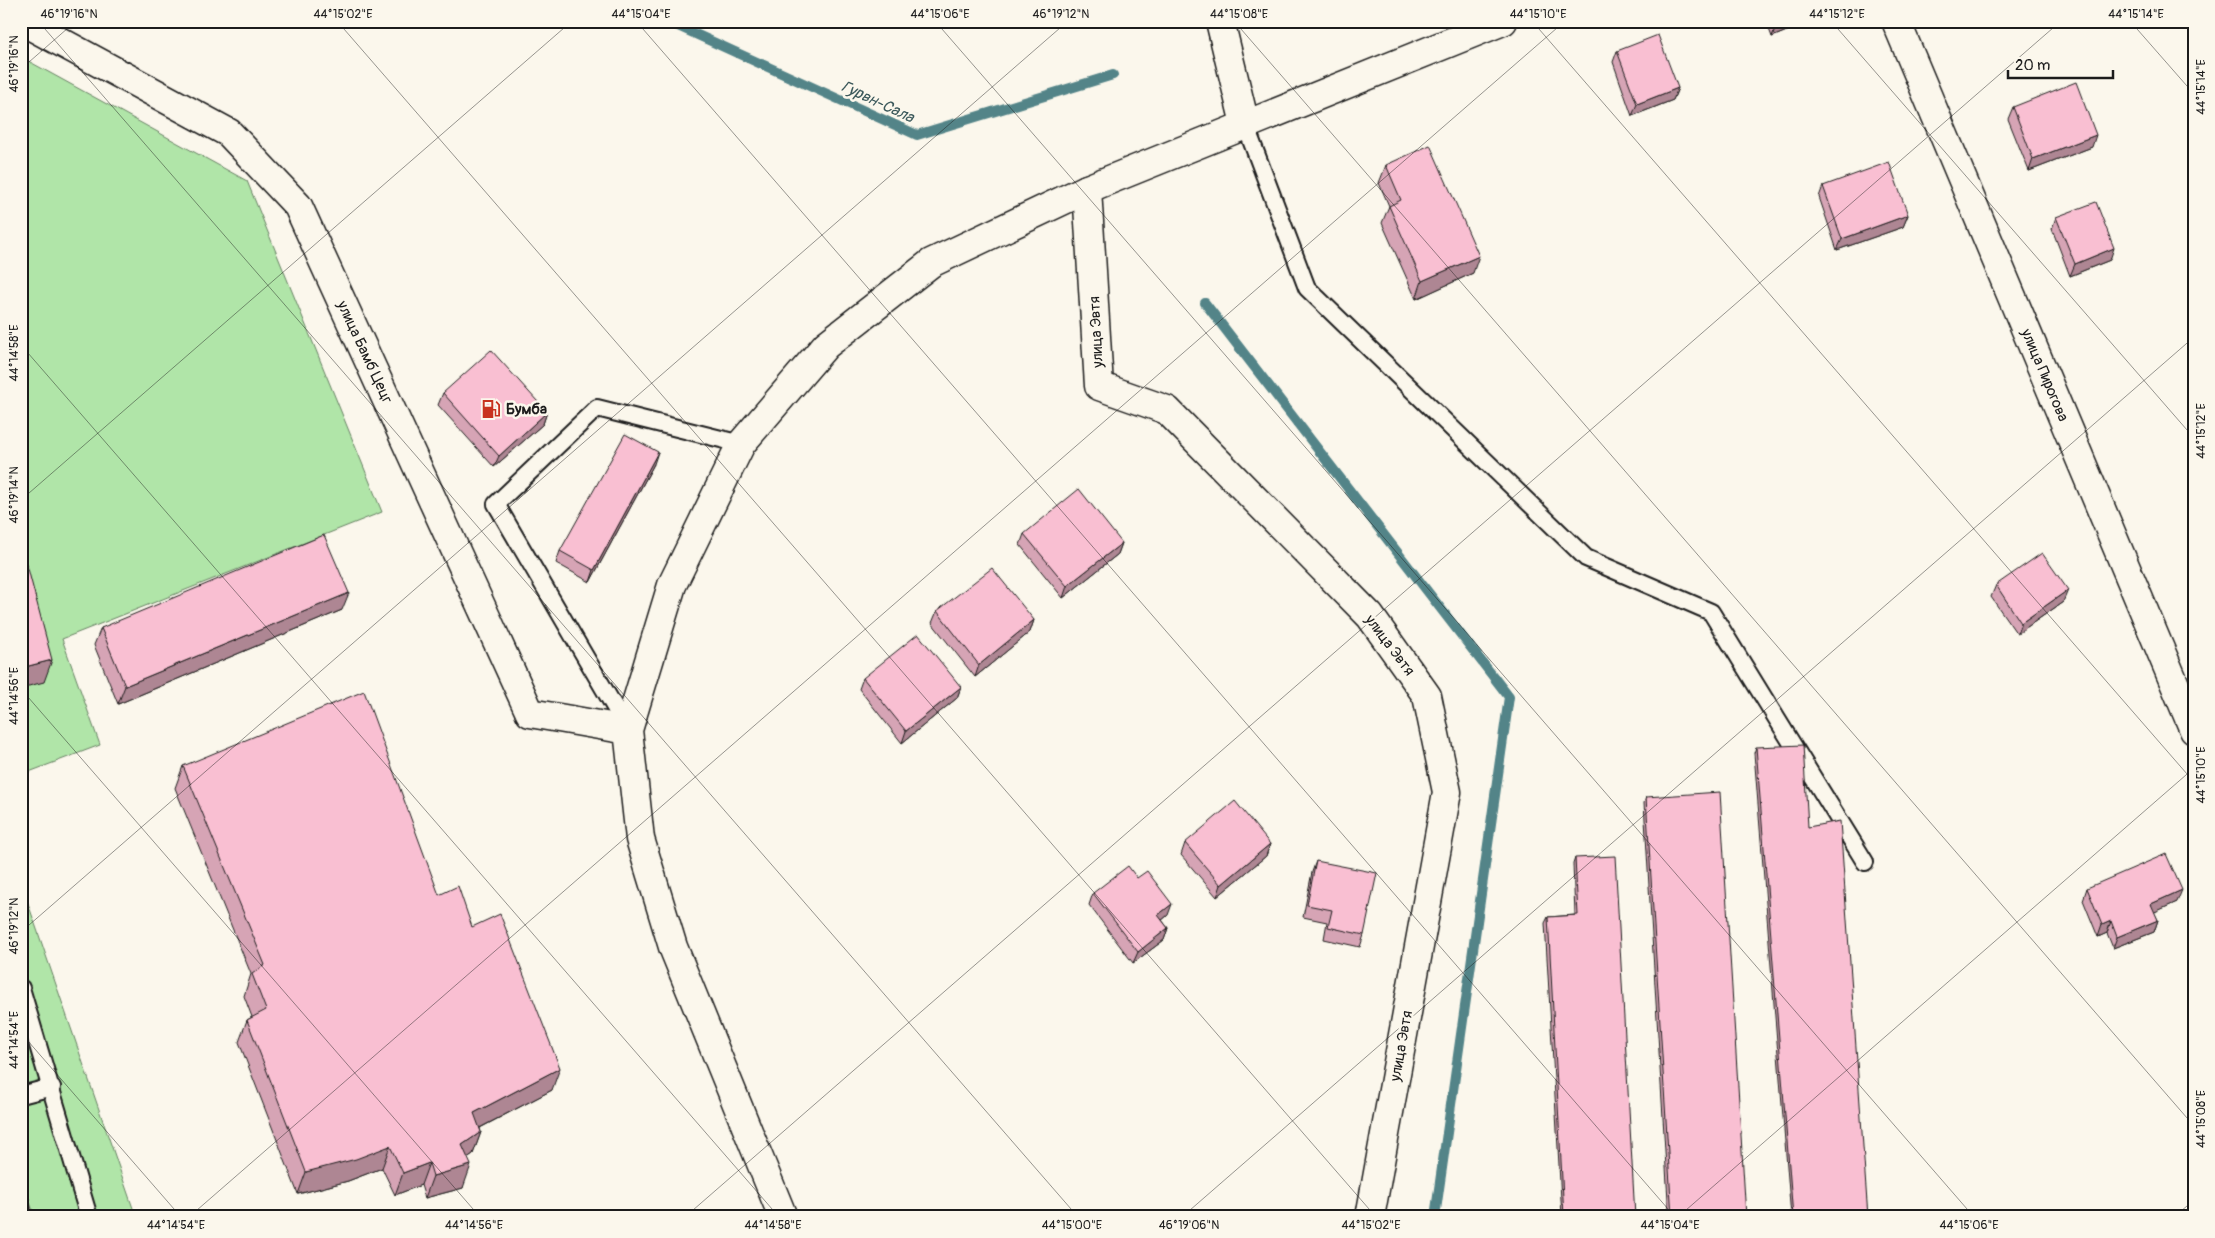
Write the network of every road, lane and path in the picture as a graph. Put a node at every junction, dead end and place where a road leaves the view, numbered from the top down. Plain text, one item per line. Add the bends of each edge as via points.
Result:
1 (22, 21) edge
2 (1220, 21) edge
3 (1503, 21) edge
4 (1896, 21) edge
5 (1245, 124) junction
6 (1087, 189) junction
7 (741, 444) junction
8 (628, 730) junction
9 (2194, 730) edge
10 (1865, 862) dead end
11 (21, 988) edge
12 (52, 1087) junction
13 (21, 1094) edge
14 (89, 1217) edge
15 (783, 1217) edge
16 (1370, 1217) edge

1 - 8 main road, улица Бамб Цецг via 229,133 298,206 530,713
2 - 5 main road
3 - 5 main road
4 - 9 main road, улица Пирогова
5 - 6 main road
5 - 10 lane via 1307,288 1586,558 1710,612
6 - 7 main road via 931,263 826,345
6 - 16 main road, улица Эвтя via 1099,386 1167,410 1370,616 1427,696 1447,792
7 - 8 main road via 672,585
7 - 8 lane via 597,408 496,504
8 - 15 main road via 640,840 673,947
11 - 12 lane
12 - 13 lane
12 - 14 lane

